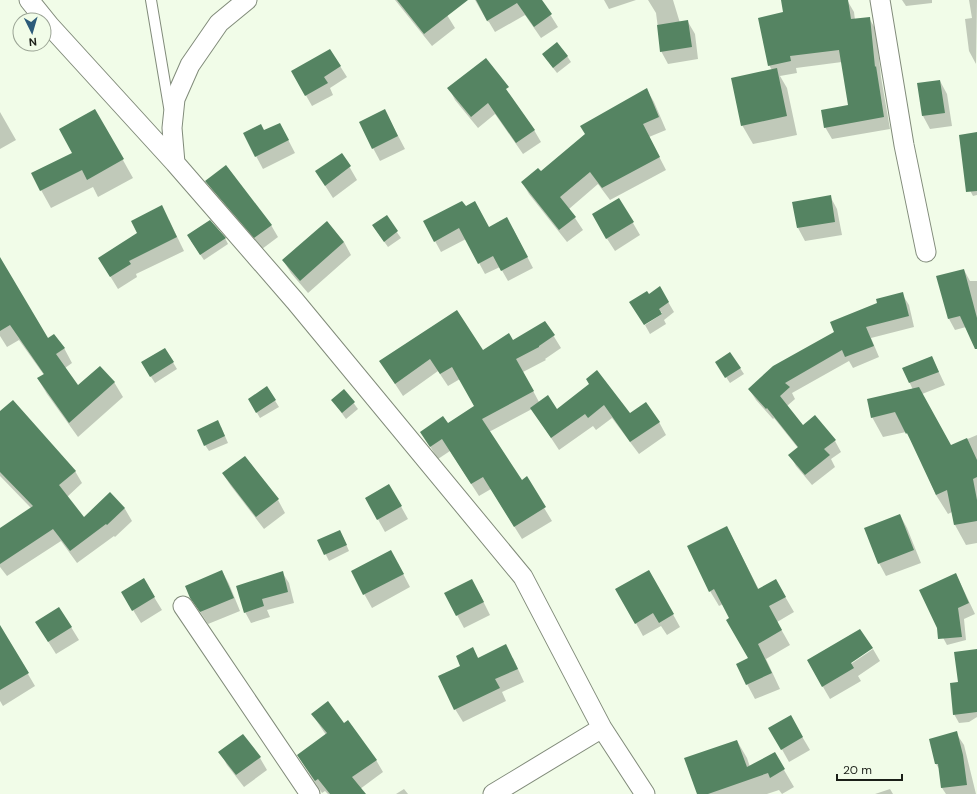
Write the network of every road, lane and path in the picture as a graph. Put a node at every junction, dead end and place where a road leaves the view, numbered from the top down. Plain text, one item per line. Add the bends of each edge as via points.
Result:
1 (29, 0) edge
2 (151, 0) edge
3 (247, 0) edge
4 (880, 0) edge
5 (172, 128) junction
6 (175, 163) junction
7 (926, 252) dead end
8 (183, 606) dead end
9 (602, 728) junction
10 (310, 794) edge
11 (494, 794) edge
12 (645, 794) edge

1 - 6 street
2 - 5 lane
3 - 5 street via 219,23 190,66 175,99
4 - 7 street via 904,145
5 - 6 street
6 - 9 street via 295,302 523,577
8 - 10 street
9 - 11 street
9 - 12 street

